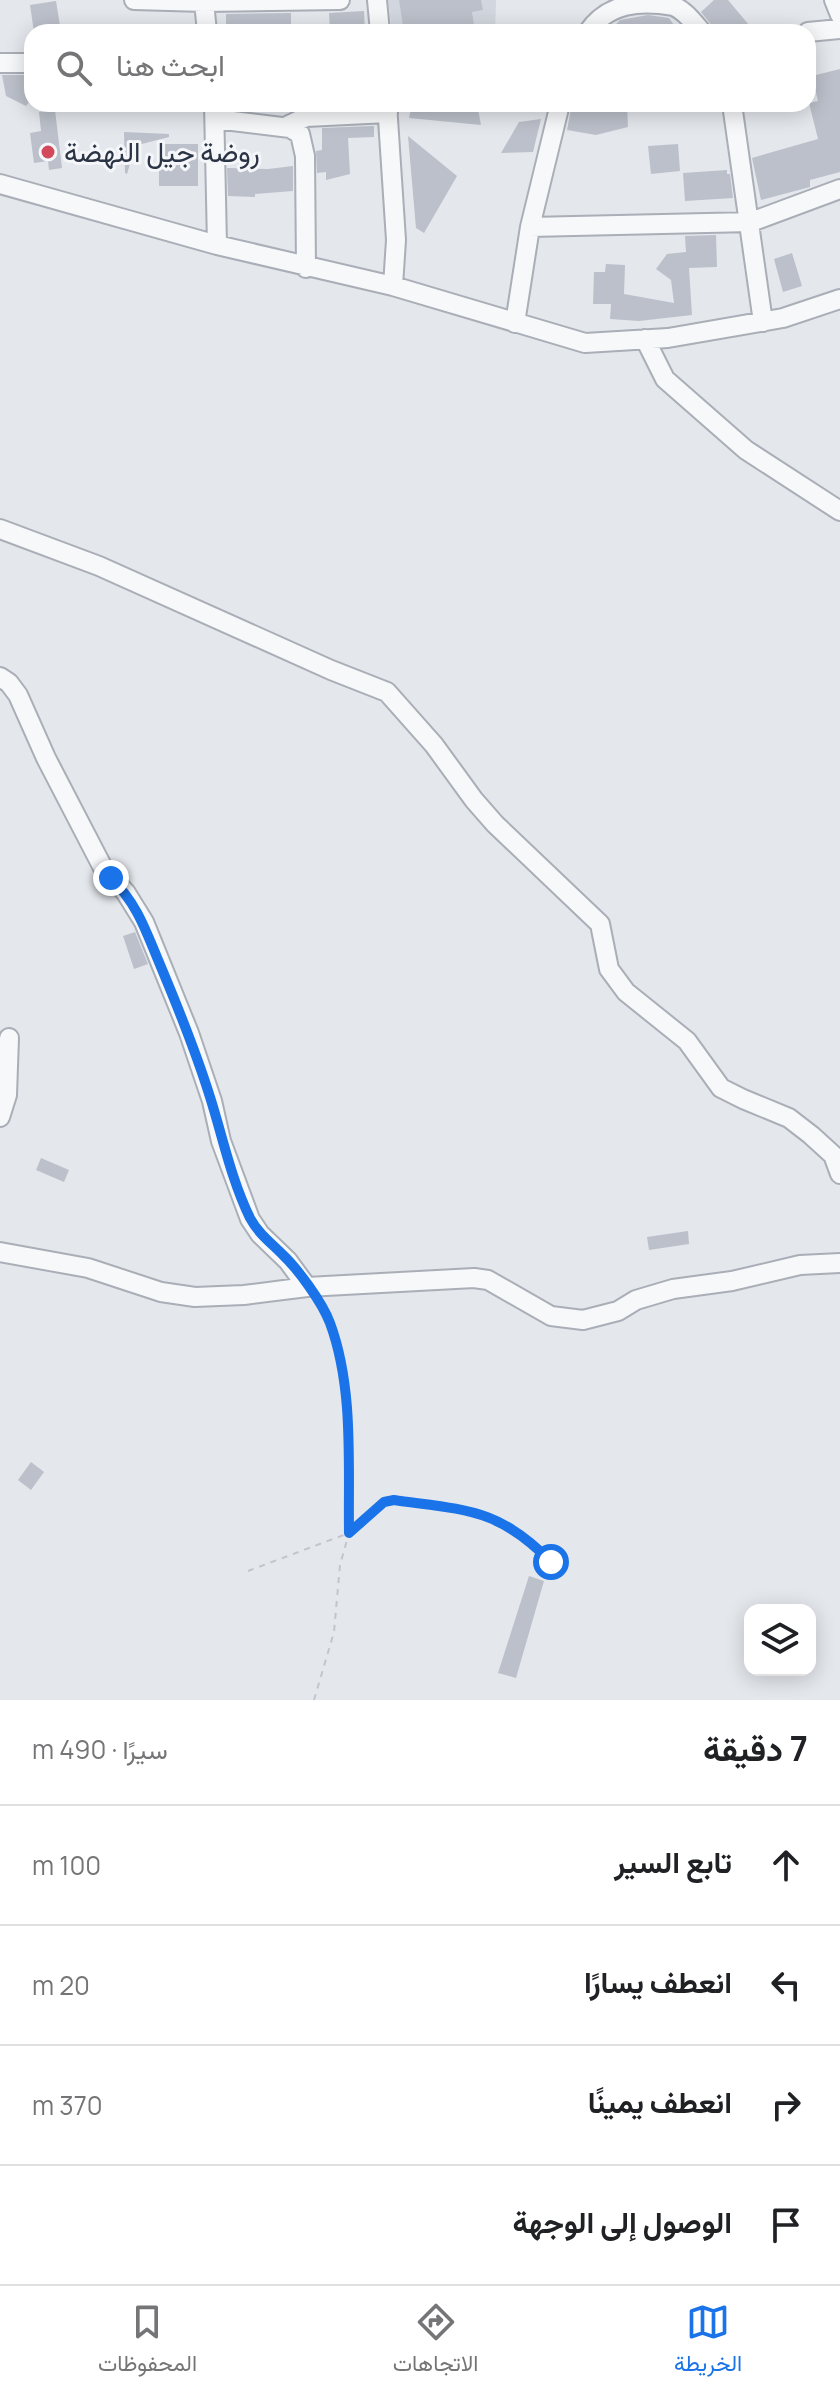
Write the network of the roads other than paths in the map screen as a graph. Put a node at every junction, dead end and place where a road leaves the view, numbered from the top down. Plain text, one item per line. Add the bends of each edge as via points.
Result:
1 (134, 0) edge
2 (340, 0) edge
3 (377, 0) edge
4 (834, 0) edge
5 (204, 2) junction
6 (676, 3) edge
7 (840, 15) edge
8 (206, 24) edge
9 (379, 24) edge
10 (594, 24) edge
11 (695, 24) edge
12 (840, 29) edge
13 (816, 31) edge
14 (0, 63) edge
15 (24, 63) edge
16 (215, 112) edge
17 (351, 112) edge
18 (387, 112) edge
19 (558, 112) edge
20 (733, 112) edge
21 (285, 127) junction
22 (1, 179) edge
23 (840, 189) edge
24 (751, 222) junction
25 (530, 227) junction
26 (217, 245) junction
27 (306, 268) junction
28 (393, 286) junction
29 (840, 299) edge
30 (763, 322) junction
31 (515, 323) junction
32 (645, 339) junction
33 (840, 511) edge
34 (0, 529) edge
35 (0, 677) edge
36 (9, 1038) dead end
37 (3, 1063) edge
38 (0, 1117) edge
39 (840, 1174) edge
40 (0, 1252) edge
41 (840, 1263) edge
42 (307, 1287) junction

1 - 5 street
2 - 5 street
3 - 9 street
4 - 7 street
5 - 8 street
6 - 10 street via 633,0 604,12
6 - 11 street
12 - 13 street
14 - 15 street
16 - 21 street
16 - 26 street
17 - 21 street via 306,117
18 - 28 street via 396,240
19 - 25 street
20 - 24 street
21 - 27 street via 300,134 305,156
22 - 26 street
23 - 24 street
24 - 25 street
24 - 30 street
25 - 31 street
26 - 27 street
27 - 28 street
28 - 31 street
29 - 30 street
30 - 32 street
31 - 32 street via 585,343
32 - 33 street via 665,379 746,450
34 - 39 street via 99,566 387,692 495,824 600,924 609,969 626,992 687,1041 721,1088 789,1118 833,1155
35 - 42 street via 18,695 102,866 144,922 189,1033 250,1219
36 - 37 street
37 - 38 street via 9,1072
40 - 42 street via 88,1268 161,1292 195,1297
41 - 42 street via 800,1265 673,1289 583,1320 551,1316 488,1280 474,1278

